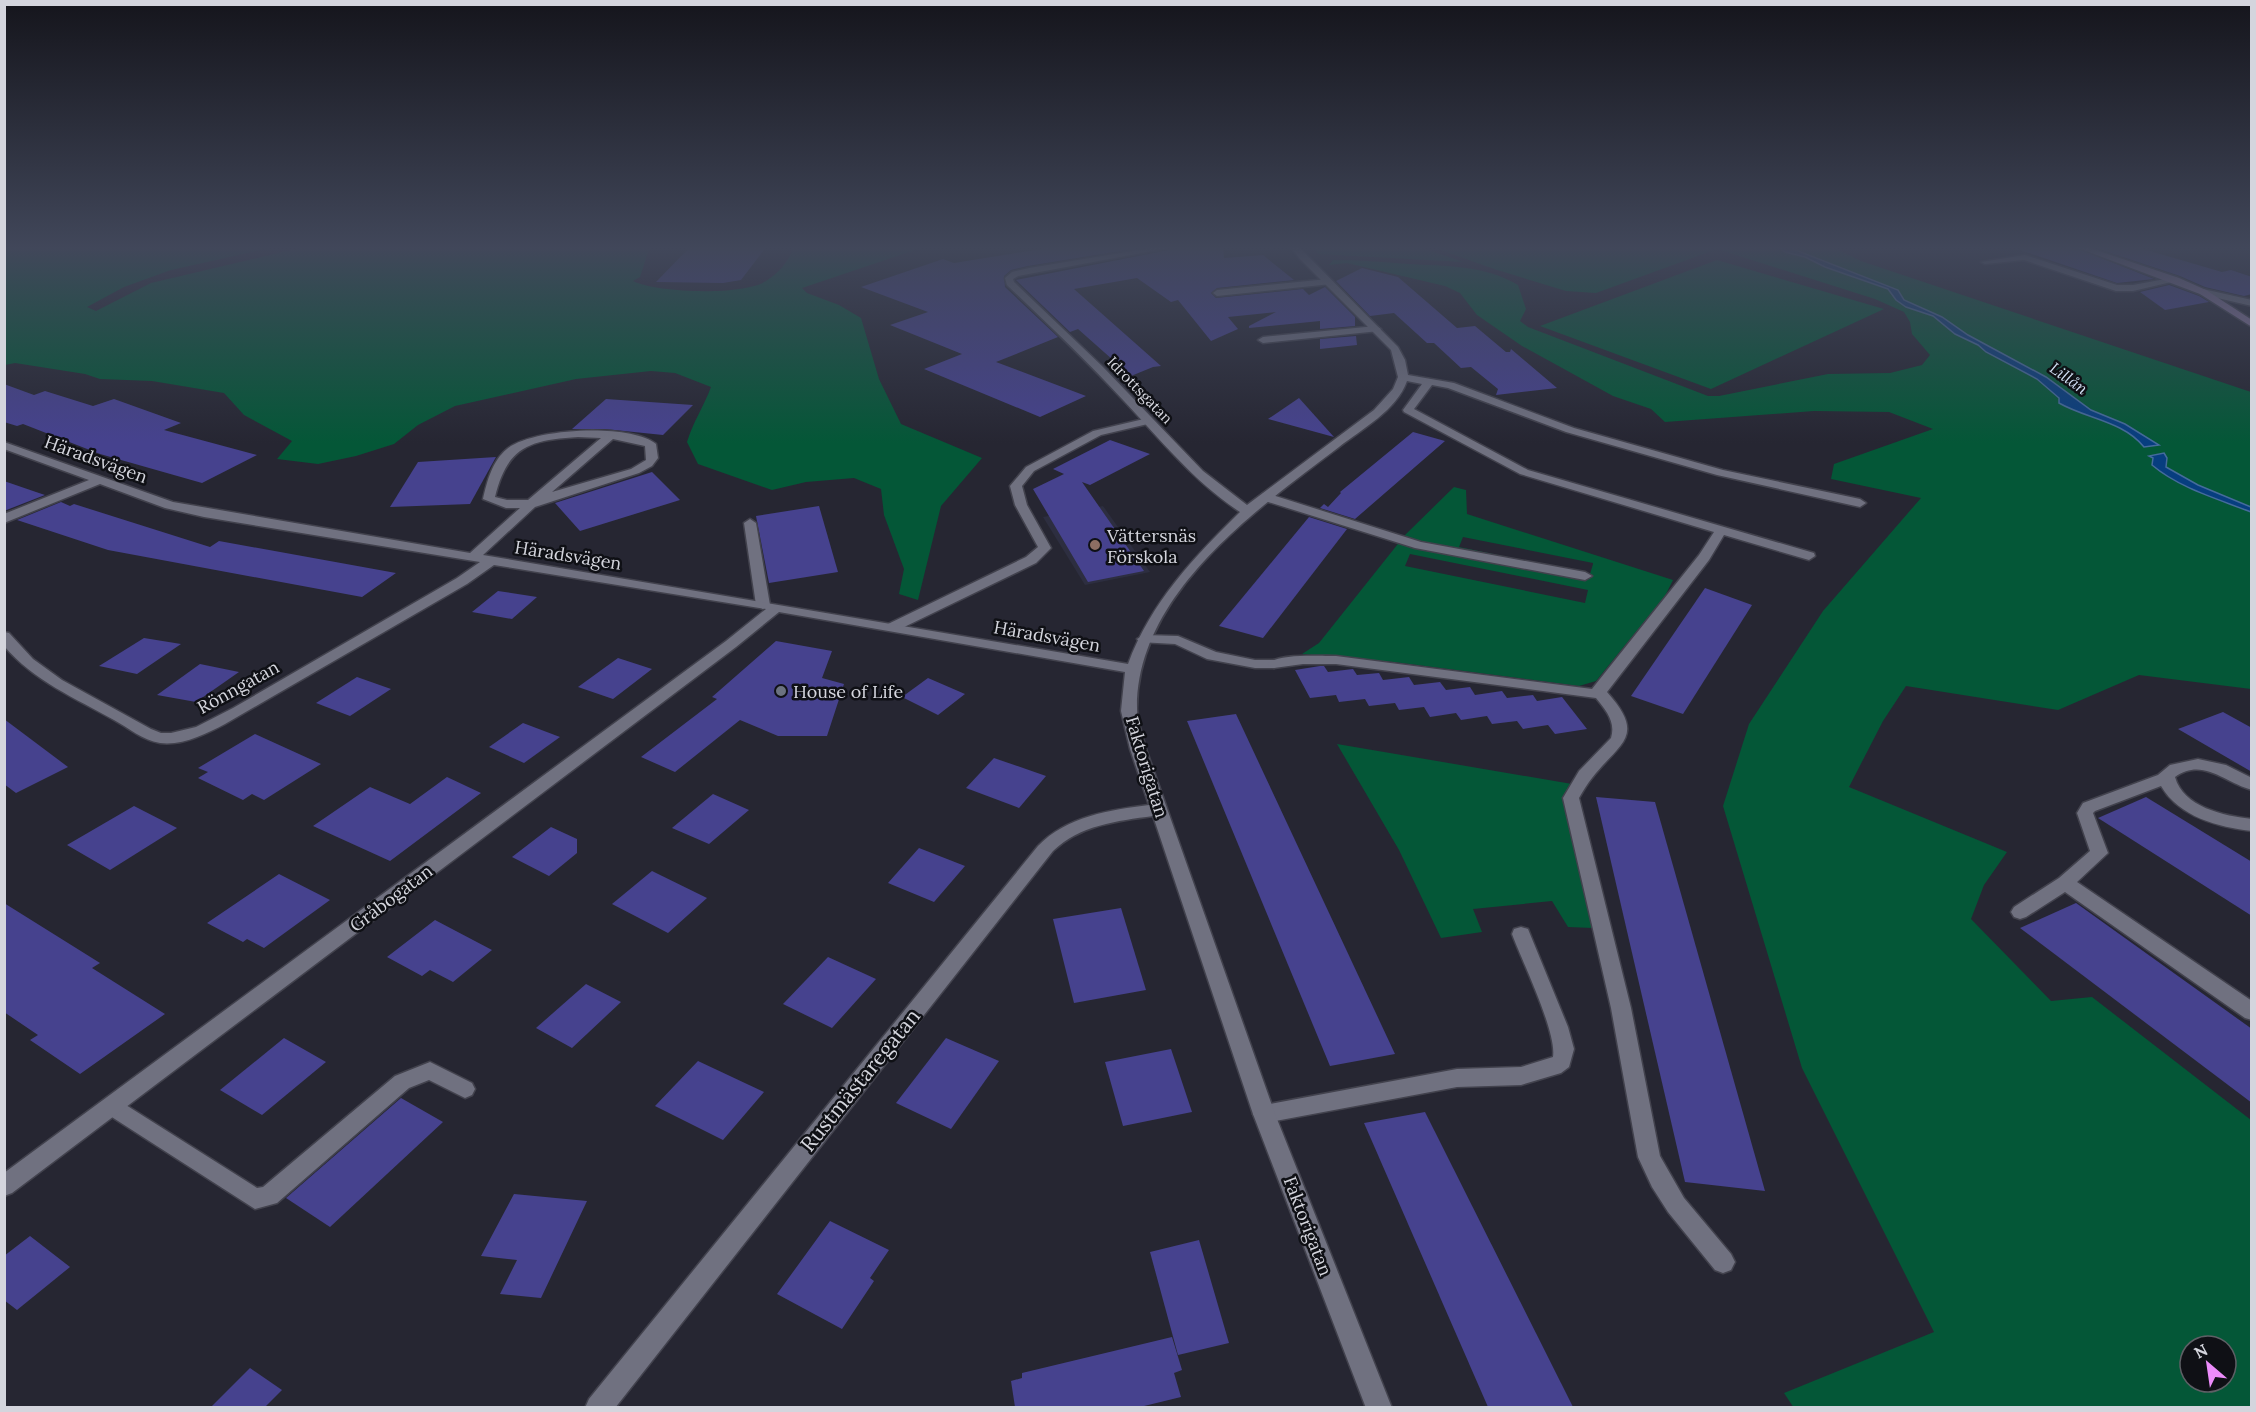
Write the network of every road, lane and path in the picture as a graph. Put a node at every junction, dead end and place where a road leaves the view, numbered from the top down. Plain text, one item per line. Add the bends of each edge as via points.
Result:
1 (1040, 312) edge
2 (1359, 312) edge
3 (2233, 312) edge
4 (2252, 324) edge
5 (1376, 329) junction
6 (1263, 340) dead end
7 (1405, 378) junction
8 (1429, 381) junction
9 (1148, 421) junction
10 (611, 435) junction
11 (4, 445) edge
12 (99, 480) junction
13 (1266, 497) junction
14 (1860, 503) dead end
15 (531, 504) junction
16 (1247, 511) junction
17 (4, 519) edge
18 (750, 523) dead end
19 (1721, 530) junction
20 (1809, 556) dead end
21 (473, 557) junction
22 (492, 560) junction
23 (1585, 576) dead end
24 (770, 606) junction
25 (893, 627) junction
26 (4, 636) edge
27 (1144, 639) junction
28 (1133, 669) junction
29 (1599, 692) junction
30 (2166, 778) junction
31 (2252, 785) edge
32 (1159, 809) junction
33 (2252, 825) edge
34 (2065, 883) junction
35 (2020, 912) dead end
36 (1521, 934) dead end
37 (2252, 1012) edge
38 (465, 1089) dead end
39 (111, 1106) junction
40 (1264, 1114) junction
41 (4, 1186) edge
42 (1723, 1262) dead end
43 (598, 1407) edge
44 (1379, 1407) edge

1 - 9 street, Idrottsgatan
2 - 5 street
3 - 4 street
5 - 6 street
5 - 7 street via 1395,350
7 - 8 street
7 - 13 street, Faktorigatan via 1378,412
8 - 14 street via 1450,385 1570,430 1664,457
8 - 19 street via 1408,410 1524,472
9 - 16 street, Idrottsgatan via 1226,499
9 - 25 street via 1097,432 1030,469 1016,486 1020,505 1045,548 1031,560
10 - 15 street
10 - 15 street via 650,444 655,453 653,460 635,471
10 - 15 street via 543,438 523,443 510,452 497,471 489,499
11 - 12 street, Häradsvägen
12 - 17 street
12 - 21 street, Häradsvägen via 204,513
13 - 16 street, Faktorigatan
13 - 23 street via 1419,545
15 - 21 street
16 - 27 street, Faktorigatan via 1185,575
18 - 24 street
19 - 20 street
19 - 29 street
21 - 22 street, Häradsvägen
22 - 24 street, Häradsvägen
22 - 26 street, Rönngatan via 238,711 181,737 159,738 47,679
24 - 25 street, Häradsvägen
24 - 39 street, Gråbogatan via 712,658
25 - 28 street, Häradsvägen
27 - 28 street, Faktorigatan
27 - 29 street via 1178,640 1212,656 1255,664 1303,660 1375,663
28 - 32 street, Faktorigatan via 1129,711
29 - 42 street via 1617,715 1621,733 1571,798 1621,1008 1649,1157 1676,1205
30 - 31 street via 2174,768 2206,765 2226,770
30 - 33 street via 2172,792 2186,804 2230,822
30 - 34 street via 2089,807 2085,813 2099,853
32 - 40 street, Faktorigatan
32 - 43 street, Rustmästaregatan via 1119,814 1085,824 1048,847
34 - 35 street
34 - 37 street
36 - 40 street via 1564,1049 1562,1061 1554,1067 1521,1076 1457,1078
38 - 39 street via 430,1071 402,1082 269,1196 255,1199
39 - 41 street, Gråbogatan
40 - 44 street, Faktorigatan

